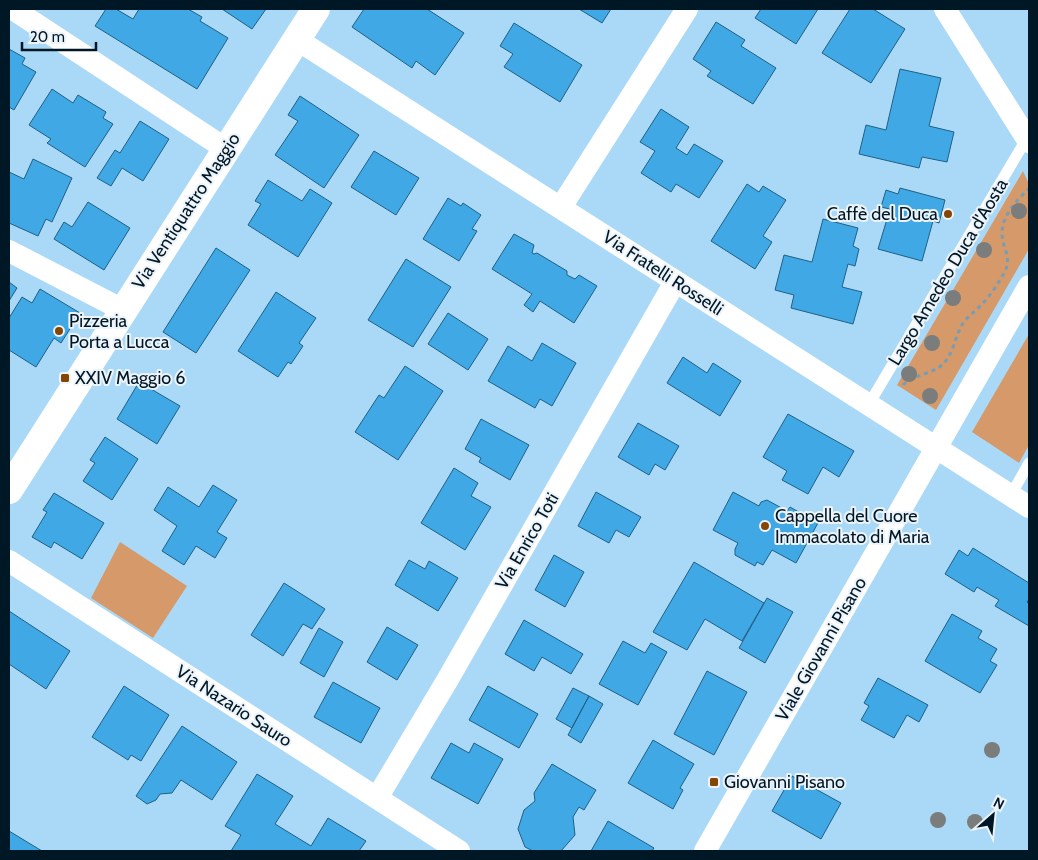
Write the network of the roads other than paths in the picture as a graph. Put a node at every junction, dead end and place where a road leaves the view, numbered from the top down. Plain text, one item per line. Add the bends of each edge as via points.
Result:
1 (13, 9) edge
2 (316, 9) edge
3 (687, 9) edge
4 (944, 9) edge
5 (296, 39) junction
6 (1028, 140) edge
7 (226, 149) junction
8 (561, 207) junction
9 (9, 251) edge
10 (675, 282) junction
11 (1029, 286) edge
12 (123, 310) junction
13 (877, 410) junction
14 (936, 448) junction
15 (1029, 463) edge
16 (9, 490) edge
17 (1020, 501) edge
18 (9, 561) edge
19 (377, 798) junction
20 (459, 851) edge
21 (705, 851) edge

1 - 7 street
2 - 5 street, Via Ventiquattro Maggio
3 - 8 street
4 - 6 street
5 - 7 street, Via Ventiquattro Maggio
5 - 8 street, Via Fratelli Rosselli
6 - 13 lane, Largo Amedeo Duca d'Aosta
7 - 12 street, Via Ventiquattro Maggio
8 - 10 street, Via Fratelli Rosselli
9 - 12 street
10 - 13 street, Via Fratelli Rosselli
10 - 19 street, Via Enrico Toti
11 - 14 street
12 - 16 street, Via Ventiquattro Maggio
13 - 14 street, Via Fratelli Rosselli
14 - 17 street, Via Fratelli Rosselli
14 - 21 street, Viale Giovanni Pisano
15 - 17 lane
18 - 19 street, Via Nazario Sauro
19 - 20 street, Via Nazario Sauro

